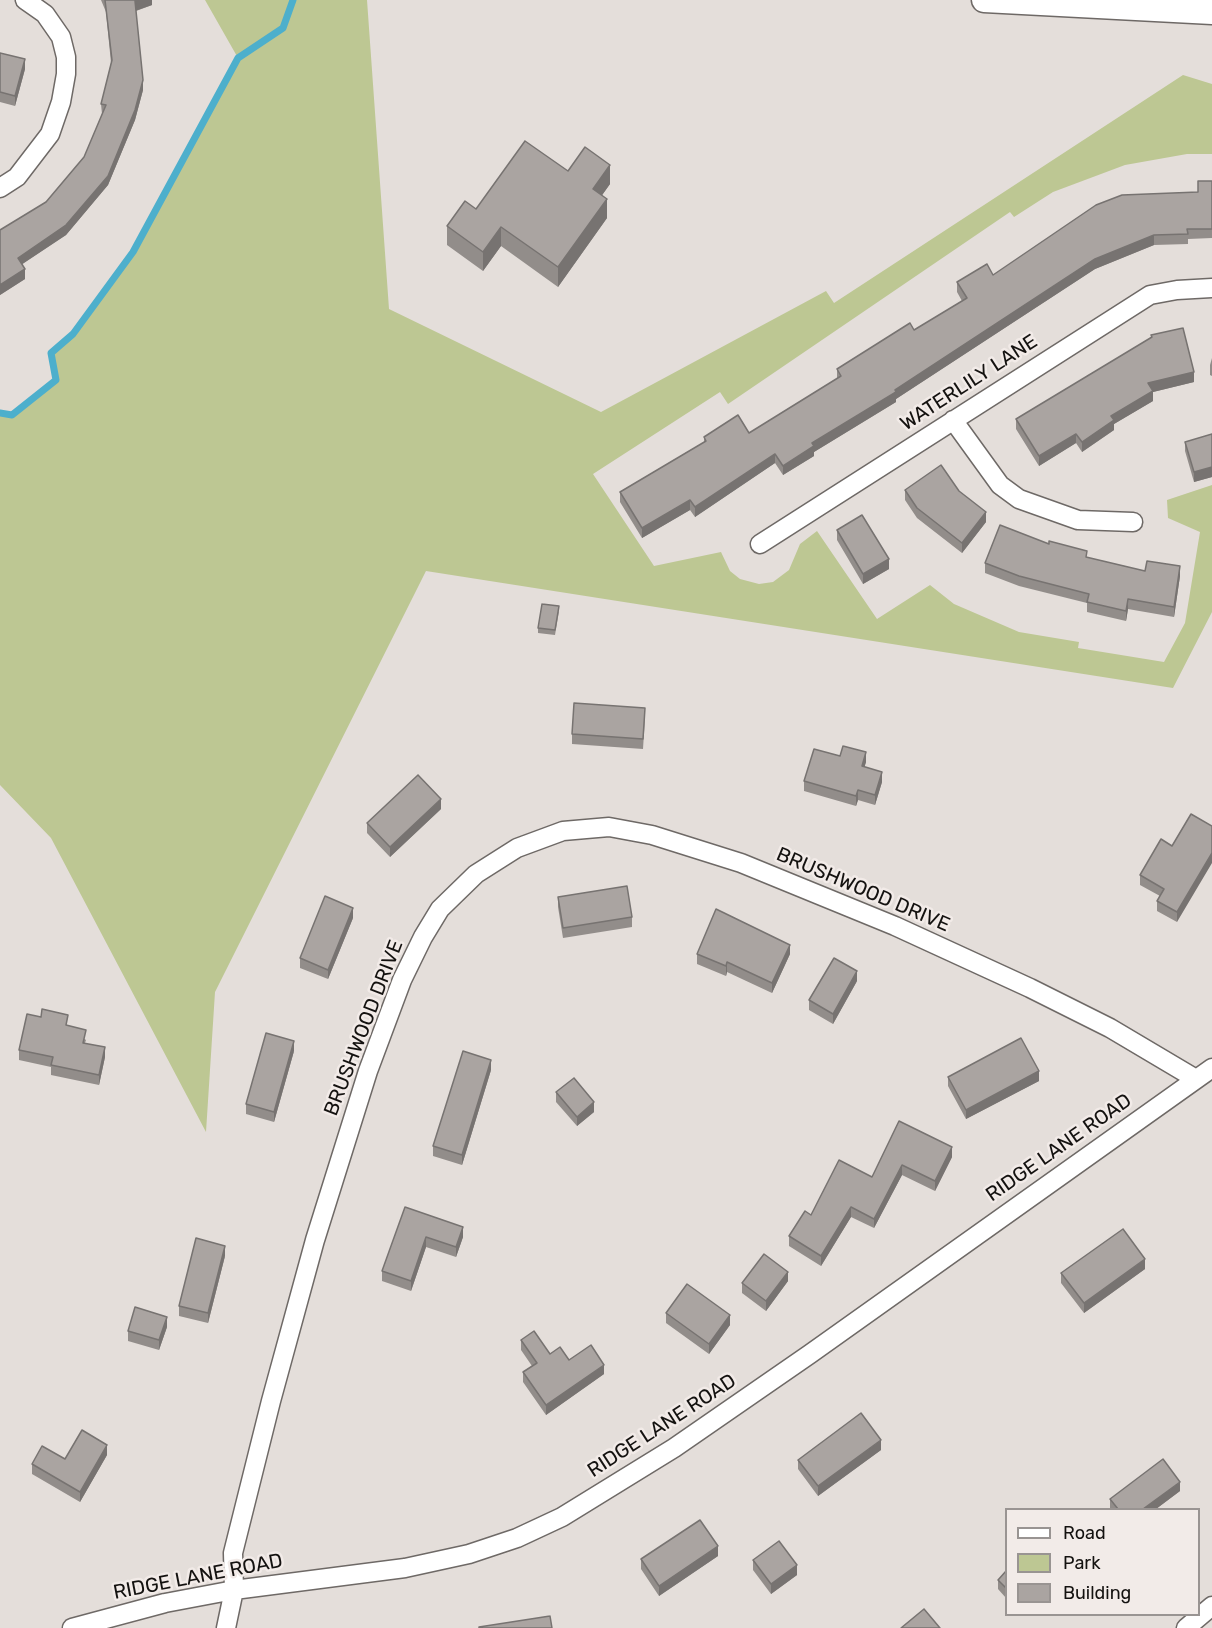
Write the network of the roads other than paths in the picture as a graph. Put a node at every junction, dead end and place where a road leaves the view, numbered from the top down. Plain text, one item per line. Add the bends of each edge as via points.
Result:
1 (25, 0) edge
2 (984, 0) edge
3 (1212, 12) edge
4 (0, 188) edge
5 (1212, 288) edge
6 (953, 420) junction
7 (1133, 522) dead end
8 (760, 544) dead end
9 (1212, 1068) edge
10 (1196, 1079) junction
11 (234, 1590) junction
12 (1212, 1606) edge
13 (72, 1628) edge
14 (226, 1628) edge
15 (1186, 1628) edge

1 - 4 street via 45,14 61,37 66,74 50,134 17,177
2 - 3 main road
5 - 6 street, WATERLILY LANE via 1150,295
6 - 7 street via 1000,484 1019,499 1078,520
6 - 8 street, WATERLILY LANE
9 - 10 street, RIDGE LANE ROAD
10 - 11 street, RIDGE LANE ROAD via 683,1441 562,1517 517,1538 405,1568
10 - 11 street, BRUSHWOOD DRIVE via 1120,1033 1030,988 895,926 741,863 652,835 609,828 562,831 517,848 476,874 440,909 402,980 365,1081 315,1240 233,1553
11 - 13 street, RIDGE LANE ROAD
11 - 14 street, BRUSHWOOD DRIVE
12 - 15 street

